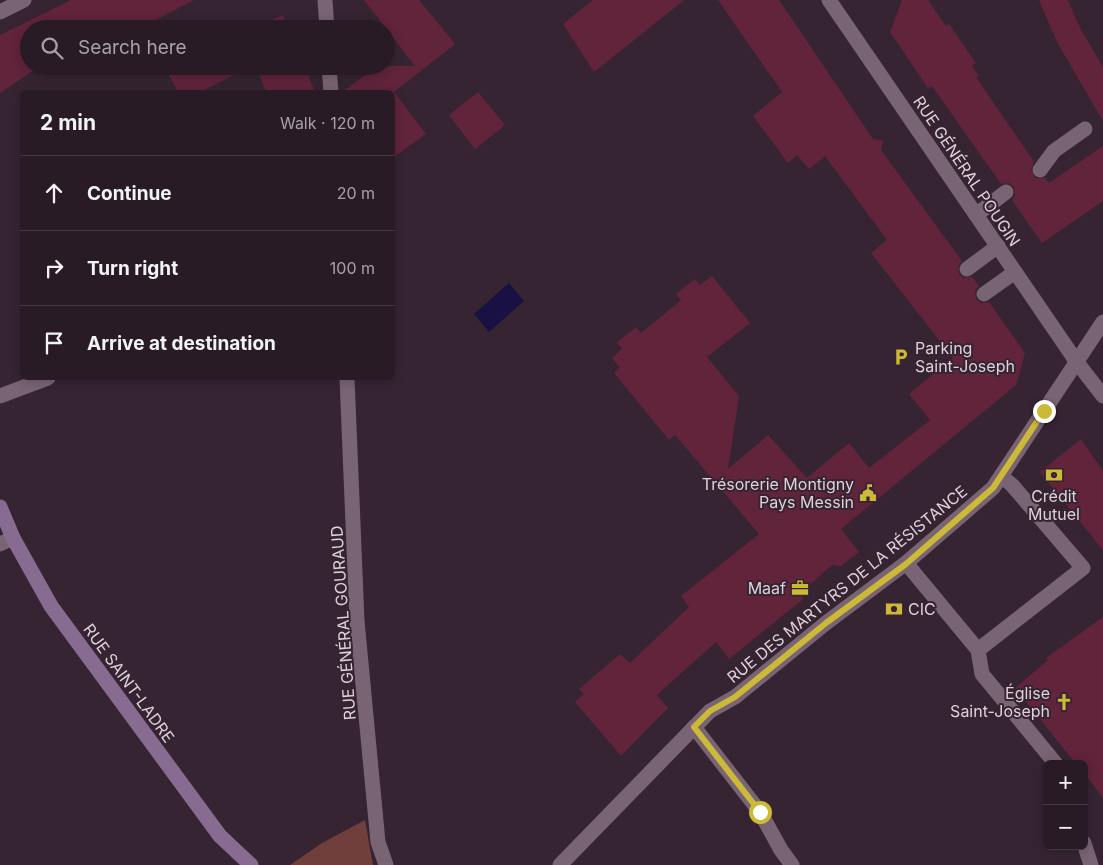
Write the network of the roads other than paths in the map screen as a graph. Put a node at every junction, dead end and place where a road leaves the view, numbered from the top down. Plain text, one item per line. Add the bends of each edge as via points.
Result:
1 (24, 0) edge
2 (325, 0) edge
3 (829, 0) edge
4 (0, 12) edge
5 (326, 20) edge
6 (330, 75) edge
7 (331, 90) edge
8 (1085, 129) dead end
9 (1040, 170) dead end
10 (1006, 192) dead end
11 (976, 214) junction
12 (998, 246) junction
13 (967, 269) dead end
14 (1015, 272) junction
15 (984, 294) dead end
16 (1103, 322) edge
17 (1076, 361) junction
18 (43, 380) edge
19 (347, 380) edge
20 (0, 396) edge
21 (1103, 396) edge
22 (1001, 476) junction
23 (0, 507) edge
24 (6, 541) edge
25 (906, 564) junction
26 (978, 650) junction
27 (694, 727) junction
28 (1053, 760) edge
29 (1086, 850) edge
30 (251, 865) edge
31 (386, 865) edge
32 (560, 865) edge
33 (792, 865) edge
34 (1091, 865) edge

1 - 4 street
2 - 5 street
3 - 11 street, RUE GÉNÉRAL POUGIN
6 - 7 street
8 - 9 street via 1054,151
10 - 11 street
11 - 12 street, RUE GÉNÉRAL POUGIN
12 - 13 street
12 - 14 street, RUE GÉNÉRAL POUGIN
14 - 15 street
14 - 17 street, RUE GÉNÉRAL POUGIN
16 - 17 street, RUE DES MARTYRS DE LA RÉSISTANCE
17 - 21 street, RUE GÉNÉRAL POUGIN
17 - 22 street, RUE DES MARTYRS DE LA RÉSISTANCE
18 - 20 street
19 - 31 street, RUE GÉNÉRAL GOURAUD via 357,621 378,842
22 - 25 street, RUE DES MARTYRS DE LA RÉSISTANCE via 993,488
22 - 26 street via 1019,492 1083,568
23 - 24 street, RUE SAINT-LADRE
24 - 30 street, RUE SAINT-LADRE via 220,836
25 - 26 street
25 - 27 street, RUE DES MARTYRS DE LA RÉSISTANCE via 826,623 735,697 710,711
26 - 28 street via 982,674
27 - 32 street, RUE DES MARTYRS DE LA RÉSISTANCE
27 - 33 street via 760,812
29 - 34 street

